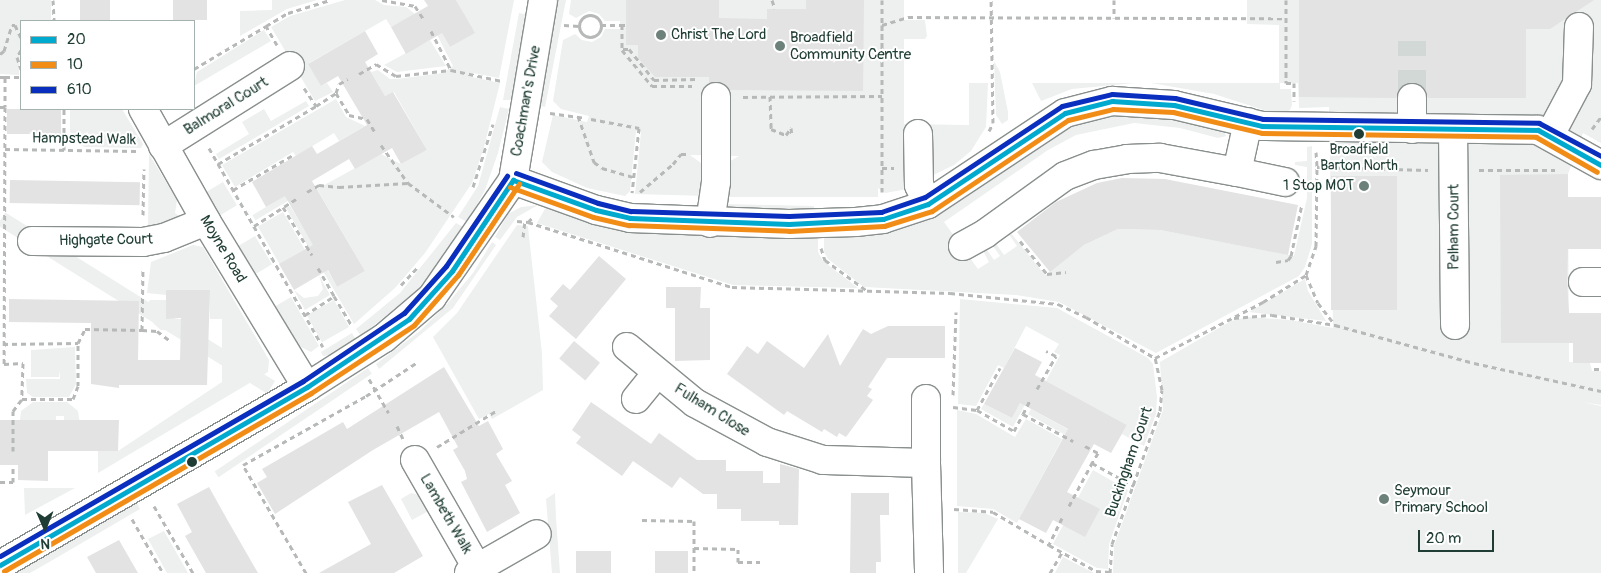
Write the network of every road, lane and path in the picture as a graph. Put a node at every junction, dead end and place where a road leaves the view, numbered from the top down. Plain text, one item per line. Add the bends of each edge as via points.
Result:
1 (54, 0) edge
2 (382, 0) edge
3 (543, 0) edge
4 (772, 0) edge
5 (882, 0) edge
6 (991, 0) edge
7 (1114, 0) edge
8 (1286, 0) edge
9 (775, 9) dead end
10 (991, 17) junction
11 (1114, 18) junction
12 (1286, 18) junction
13 (54, 20) edge
14 (424, 20) dead end
15 (564, 25) dead end
16 (601, 25) junction
17 (622, 25) dead end
18 (882, 25) junction
19 (266, 26) dead end
20 (579, 26) junction
21 (1579, 27) dead end
22 (431, 31) dead end
23 (20, 36) edge
24 (622, 50) dead end
25 (20, 52) edge
26 (0, 54) edge
27 (20, 66) edge
28 (290, 66) dead end
29 (195, 68) edge
30 (451, 70) junction
31 (359, 74) dead end
32 (2, 77) edge
33 (20, 77) edge
34 (348, 79) dead end
35 (502, 81) dead end
36 (709, 90) joint
37 (336, 93) dead end
38 (770, 96) dead end
39 (1412, 98) tunnel mouth
40 (316, 106) dead end
41 (2, 107) edge
42 (64, 110) edge
43 (143, 110) edge
44 (1294, 112) dead end
45 (578, 116) dead end
46 (1601, 117) edge
47 (591, 119) dead end
48 (494, 122) dead end
49 (1248, 122) junction
50 (195, 123) junction
51 (1412, 129) junction
52 (1453, 129) junction
53 (918, 134) dead end
54 (988, 135) dead end
55 (1550, 135) junction
56 (792, 136) dead end
57 (381, 145) dead end
58 (163, 146) junction
59 (4, 149) junction
60 (64, 150) junction
61 (716, 154) junction
62 (293, 155) dead end
63 (1589, 158) edge
64 (218, 164) junction
65 (1454, 170) junction
66 (1237, 172) junction
67 (634, 177) junction
68 (513, 180) junction
69 (1286, 182) joint
70 (408, 183) junction
71 (233, 190) junction
72 (307, 192) dead end
73 (470, 192) dead end
74 (2, 196) edge
75 (296, 199) dead end
76 (882, 200) dead end
77 (928, 204) junction
78 (283, 207) junction
79 (460, 210) dead end
80 (455, 218) junction
81 (206, 221) junction
82 (1004, 221) junction
83 (710, 223) junction
84 (450, 225) dead end
85 (254, 226) junction
86 (480, 230) junction
87 (523, 237) dead end
88 (32, 241) dead end
89 (963, 246) dead end
90 (312, 255) dead end
91 (423, 262) dead end
92 (1276, 262) dead end
93 (318, 268) dead end
94 (1066, 272) dead end
95 (397, 290) dead end
96 (2, 294) edge
97 (334, 296) junction
98 (304, 315) junction
99 (1231, 318) junction
100 (359, 323) dead end
101 (1335, 325) dead end
102 (1455, 325) dead end
103 (85, 329) dead end
104 (142, 330) dead end
105 (169, 340) dead end
106 (78, 343) junction
107 (3, 344) junction
108 (627, 347) dead end
109 (323, 348) dead end
110 (1046, 351) dead end
111 (1155, 358) junction
112 (416, 363) dead end
113 (2, 364) edge
114 (1000, 368) dead end
115 (1594, 369) dead end
116 (1601, 369) edge
117 (657, 373) junction
118 (369, 380) dead end
119 (307, 387) junction
120 (1037, 389) dead end
121 (376, 390) junction
122 (22, 399) junction
123 (636, 399) dead end
124 (926, 399) dead end
125 (1030, 400) dead end
126 (953, 407) dead end
127 (977, 410) junction
128 (496, 411) dead end
129 (389, 413) dead end
130 (1023, 414) junction
131 (396, 426) dead end
132 (1073, 441) dead end
133 (1085, 446) dead end
134 (13, 451) dead end
135 (415, 460) junction
136 (926, 463) junction
137 (1092, 463) junction
138 (13, 466) dead end
139 (0, 482) edge
140 (1134, 486) junction
141 (162, 500) dead end
142 (154, 505) junction
143 (1069, 506) dead end
144 (954, 509) dead end
145 (146, 510) dead end
146 (139, 514) dead end
147 (1062, 518) dead end
148 (642, 520) dead end
149 (537, 534) dead end
150 (1049, 545) junction
151 (694, 548) junction
152 (1062, 552) junction
153 (760, 562) dead end
154 (507, 564) edge
155 (0, 566) edge
156 (473, 571) edge
157 (1110, 572) edge
158 (162, 573) edge
159 (193, 573) edge
160 (306, 573) edge
161 (694, 573) edge
162 (929, 573) edge
163 (1050, 573) edge

1 - 13 path
2 - 14 path via 415,6
3 - 68 street, Coachman's Drive
4 - 9 path
5 - 18 path
6 - 10 path
7 - 11 path
8 - 12 path
10 - 11 path
10 - 18 path via 908,17
10 - 54 path via 993,123
11 - 12 path
12 - 44 path via 1286,83 1294,83
15 - 20 path
16 - 17 path
16 - 20 path via 597,18 590,16 583,18
16 - 20 path via 599,32 590,37 581,33
18 - 76 path
19 - 29 path
21 - 55 street via 1577,84
22 - 30 path
23 - 26 path via 12,25
24 - 36 path via 629,49 654,80 703,79
25 - 27 path via 17,57
28 - 50 street, Balmoral Court
30 - 31 path via 396,76 376,64
30 - 35 path
32 - 33 path
32 - 41 path
34 - 37 path via 338,84
36 - 61 street
38 - 56 path via 771,130 786,135 791,128
39 - 51 street
40 - 64 path
41 - 59 path
42 - 60 path
43 - 58 street, Moyne Road
45 - 67 path via 594,162 602,168
46 - 63 path
47 - 67 path via 639,128
48 - 73 path
49 - 51 street via 1262,126
49 - 66 street
49 - 77 street via 1174,105 1112,101 1065,113 954,190
50 - 58 street, Balmoral Court
50 - 64 path
51 - 52 street
52 - 55 street via 1517,128
52 - 65 street, Pelham Court
53 - 77 street via 919,185
55 - 63 street
57 - 70 path
58 - 60 path, Hampstead Walk via 145,151
58 - 81 street, Moyne Road
59 - 60 path, Hampstead Walk
59 - 74 path
61 - 67 path via 681,154 663,174 631,198
61 - 83 street via 715,200
62 - 71 path
63 - 65 path via 1564,170
64 - 71 path
65 - 99 path via 1317,167 1316,246 1306,275
65 - 102 street, Pelham Court
66 - 69 street
66 - 82 street via 1160,158 1094,165 1065,176
68 - 83 street via 596,210 630,218
68 - 86 street, Coachman's Drive
69 - 92 path via 1286,199 1302,204 1291,256 1288,260
70 - 72 path via 319,185
70 - 80 path
71 - 85 path
74 - 96 path
75 - 78 path
77 - 83 street via 883,219 856,222
78 - 85 path
78 - 90 path
79 - 80 path
80 - 84 path
80 - 86 path
81 - 88 street, Highgate Court via 164,238 143,242
81 - 119 street, Moyne Road
82 - 89 street
82 - 94 path via 1047,274
85 - 98 path
86 - 119 street, Coachman's Drive via 437,290 409,319
87 - 111 path via 526,222 732,287 950,293 1058,304
91 - 95 path
93 - 97 path
96 - 107 path
97 - 98 path
97 - 100 path via 353,328
98 - 109 path
99 - 101 path via 1248,314 1272,315
99 - 111 path
103 - 106 path
104 - 105 path via 157,331
106 - 107 path
106 - 122 path via 78,386 73,399
107 - 113 path
108 - 117 street, Fulham Close
110 - 120 path via 1056,356
111 - 140 path, Buckingham Court via 1162,390 1160,411
112 - 121 path
113 - 122 path via 23,362
114 - 127 path
115 - 116 path
117 - 123 street
117 - 136 street, Fulham Close via 732,426 796,452 852,462
118 - 121 path
119 - 155 street, Coachman's Drive
121 - 129 path
121 - 160 path via 243,466
122 - 134 path via 13,411
124 - 136 street
125 - 130 path
126 - 127 path
127 - 130 path via 1014,431
128 - 135 path
130 - 132 path
131 - 135 path
133 - 137 path via 1098,453
135 - 156 street, Lambeth Walk
136 - 162 street
137 - 140 path
137 - 143 path
138 - 139 path via 13,482
140 - 157 path, Buckingham Court via 1112,544
141 - 142 path
142 - 145 path
142 - 159 path
144 - 150 path via 992,512
146 - 158 path via 131,519
147 - 150 path
148 - 151 path via 694,521
149 - 154 street
150 - 152 path
151 - 153 path via 738,549 738,562
151 - 161 path
152 - 157 path via 1096,571
152 - 163 path
154 - 156 street

